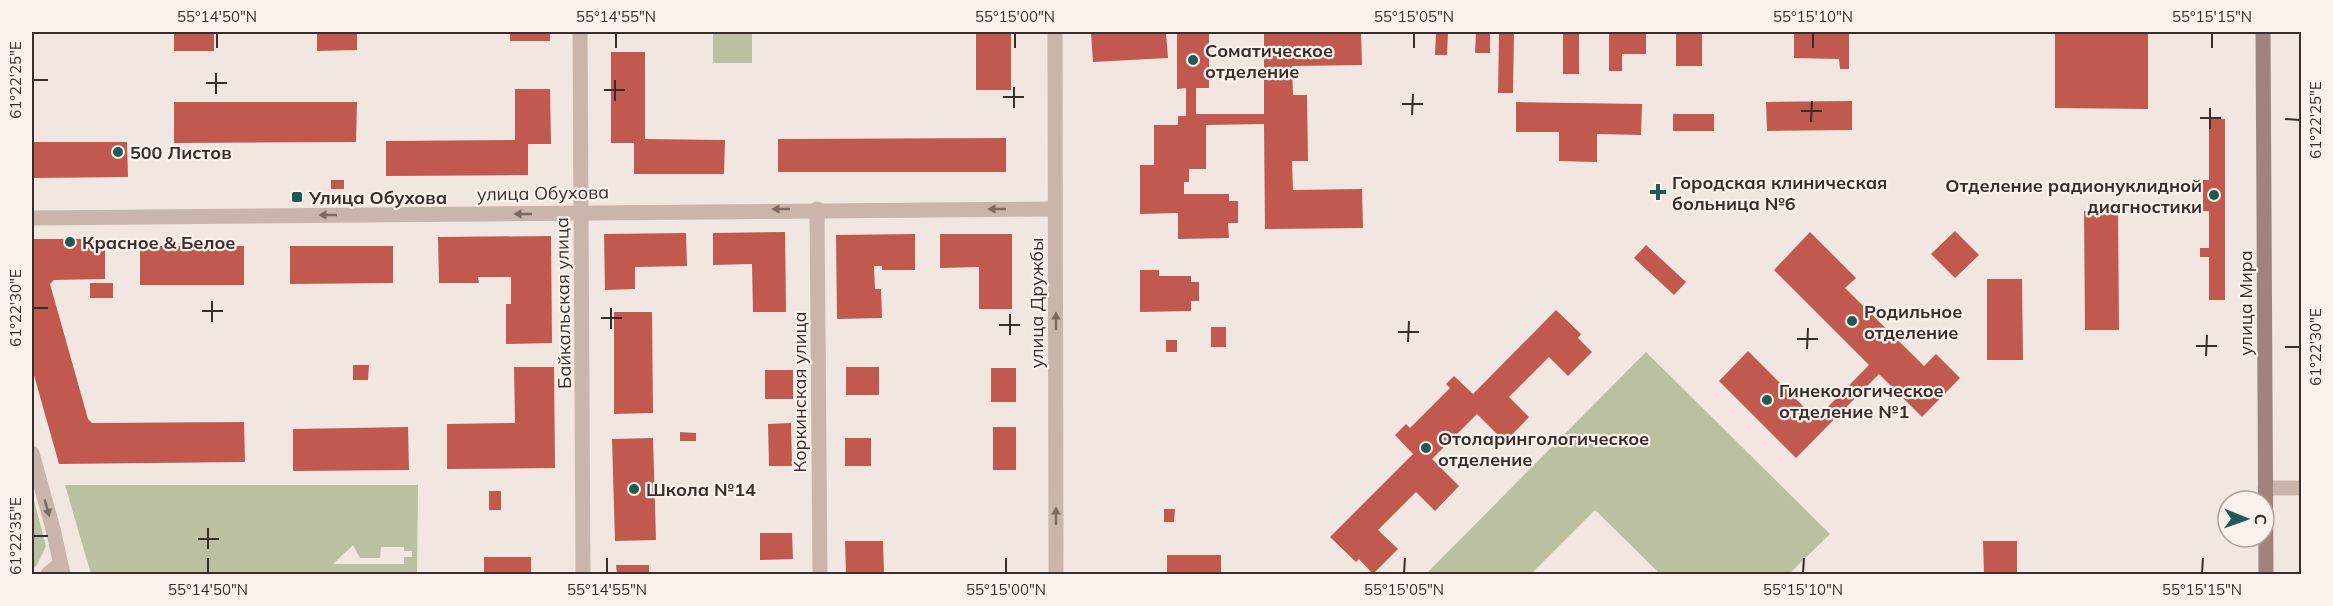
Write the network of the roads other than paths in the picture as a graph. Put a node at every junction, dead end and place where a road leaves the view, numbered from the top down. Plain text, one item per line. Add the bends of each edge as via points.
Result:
1 (580, 32) edge
2 (1055, 32) edge
3 (2263, 32) edge
4 (817, 209) junction
5 (1055, 209) junction
6 (582, 213) junction
7 (32, 218) edge
8 (32, 453) edge
9 (2265, 488) junction
10 (2301, 488) edge
11 (62, 569) edge
12 (48, 574) edge
13 (584, 574) edge
14 (820, 574) edge
15 (1056, 574) edge
16 (2266, 574) edge

1 - 6 street, Байкальская улица
2 - 5 street, улица Дружбы
3 - 9 main road, улица Мира
5 -> 4 street, улица Обухова
4 -> 6 street, улица Обухова
4 - 14 street, Коркинская улица
15 -> 5 street, улица Дружбы
6 -> 7 street, улица Обухова
6 - 13 street, Байкальская улица
8 -> 11 street
9 - 10 street
9 - 16 main road, улица Мира
11 - 12 street

